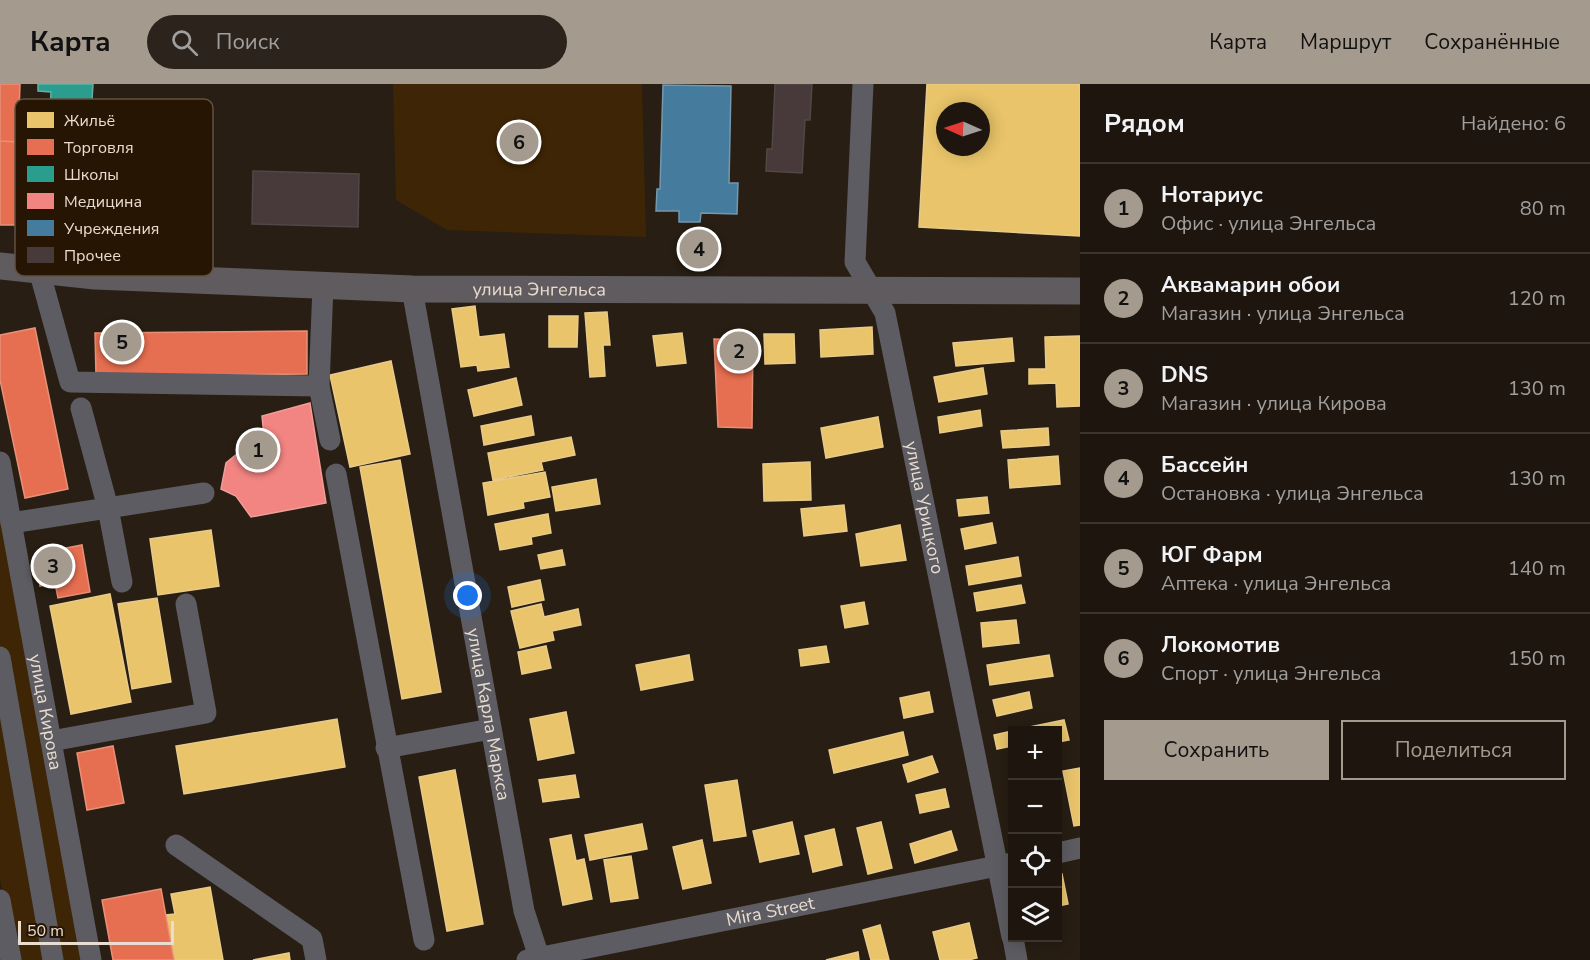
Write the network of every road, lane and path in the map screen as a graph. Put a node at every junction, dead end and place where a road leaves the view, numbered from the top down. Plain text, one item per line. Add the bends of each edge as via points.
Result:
1 (863, 84) edge
2 (0, 266) edge
3 (15, 268) edge
4 (41, 276) edge
5 (95, 276) edge
6 (323, 286) junction
7 (412, 289) junction
8 (872, 290) junction
9 (1080, 291) edge
10 (319, 386) junction
11 (81, 408) dead end
12 (330, 440) dead end
13 (0, 462) edge
14 (336, 474) dead end
15 (204, 493) dead end
16 (108, 508) junction
17 (11, 523) junction
18 (122, 582) dead end
19 (186, 604) dead end
20 (0, 657) edge
21 (491, 729) junction
22 (51, 741) junction
23 (386, 748) junction
24 (176, 845) dead end
25 (1080, 848) edge
26 (1062, 852) edge
27 (1006, 864) edge
28 (1008, 888) edge
29 (0, 900) edge
30 (424, 940) dead end
31 (1013, 942) edge
32 (535, 959) edge
33 (11, 960) edge
34 (53, 960) edge
35 (91, 960) edge
36 (316, 960) edge
37 (1017, 960) edge

1 - 8 street, улица Урицкого via 855,262
2 - 3 main road, улица Энгельса
4 - 10 street via 70,382
5 - 6 main road, улица Энгельса
6 - 7 main road, улица Энгельса
6 - 10 street
7 - 8 main road, улица Энгельса
7 - 21 street, улица Карла Маркса
8 - 9 main road, улица Энгельса
8 - 27 street, улица Урицкого via 885,314
10 - 12 street
11 - 16 street
13 - 17 street, улица Кирова
14 - 23 street
15 - 16 street
16 - 17 street
16 - 18 street
17 - 22 street, улица Кирова
19 - 22 street via 206,713
20 - 34 street, улица Кирова
21 - 23 street
21 - 32 street, улица Карла Маркса
22 - 35 street, улица Кирова
23 - 30 street
24 - 36 street via 312,939
25 - 26 street
27 - 28 street, улица Урицкого
27 - 32 street, Mira Street
29 - 33 street
31 - 37 street, улица Урицкого

